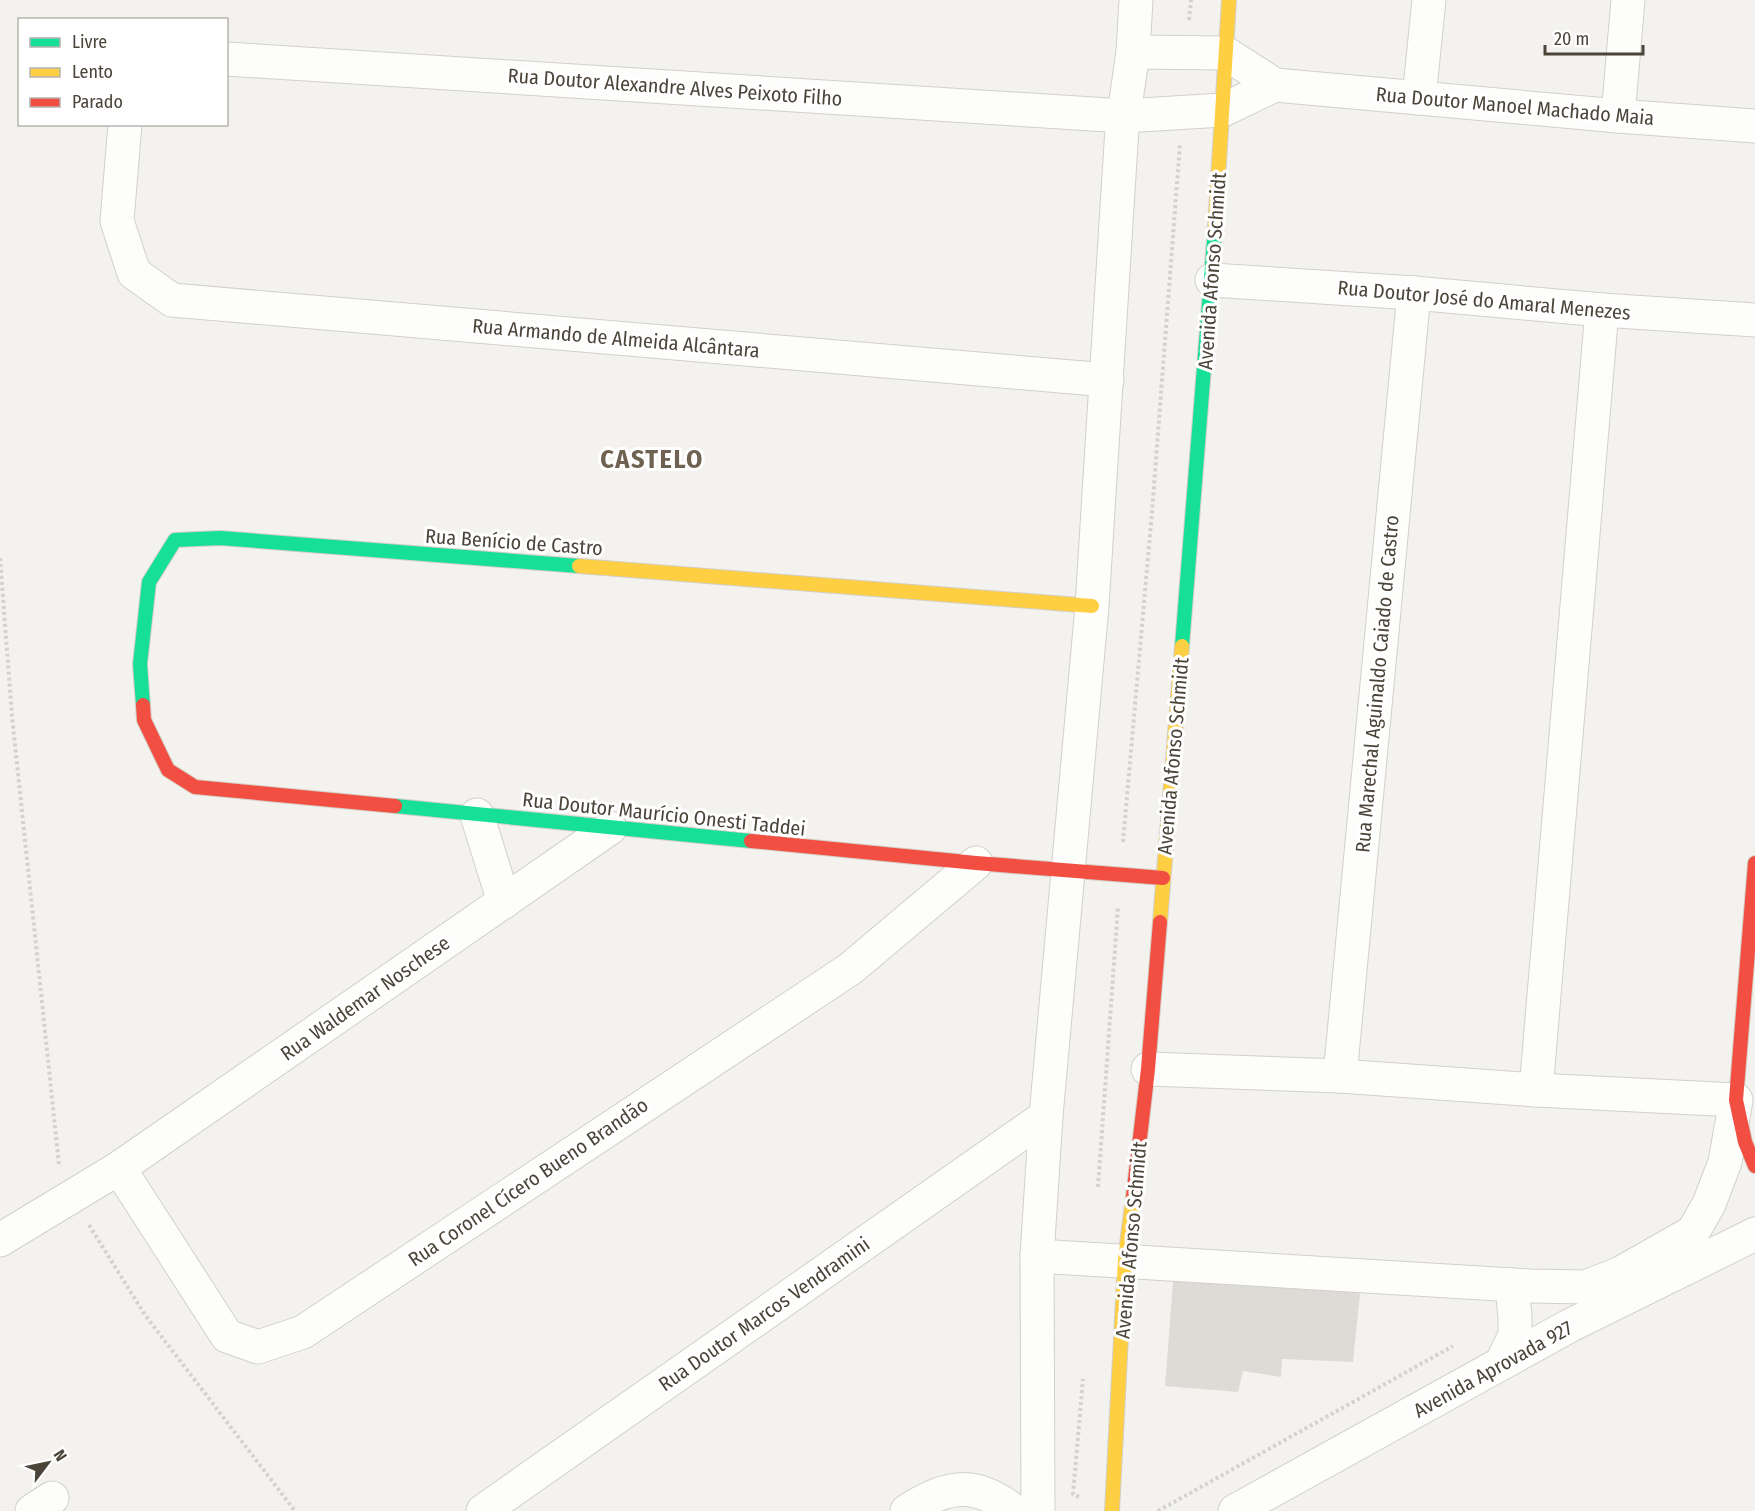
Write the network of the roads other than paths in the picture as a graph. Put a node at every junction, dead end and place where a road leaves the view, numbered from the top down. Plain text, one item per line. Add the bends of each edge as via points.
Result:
1 (1136, 0) edge
2 (1229, 0) edge
3 (1429, 0) edge
4 (1628, 0) edge
5 (1132, 52) junction
6 (1225, 53) junction
7 (228, 59) edge
8 (1275, 85) junction
9 (1419, 98) junction
10 (1223, 110) junction
11 (1124, 116) junction
12 (1618, 116) junction
13 (125, 126) edge
14 (1755, 126) edge
15 (1212, 280) junction
16 (1414, 293) junction
17 (1602, 310) junction
18 (1755, 320) edge
19 (1107, 380) junction
20 (1092, 606) junction
21 (168, 770) joint
22 (477, 815) junction
23 (610, 828) junction
24 (976, 863) junction
25 (1755, 863) edge
26 (1068, 869) junction
27 (1163, 878) junction
28 (504, 902) junction
29 (1749, 1004) edge
30 (1148, 1069) junction
31 (1340, 1076) junction
32 (1536, 1090) junction
33 (1736, 1100) junction
34 (1046, 1116) junction
35 (1755, 1166) edge
36 (119, 1168) junction
37 (1755, 1234) edge
38 (0, 1240) edge
39 (1037, 1256) junction
40 (1125, 1260) junction
41 (1512, 1285) junction
42 (1501, 1364) junction
43 (483, 1511) edge
44 (907, 1511) edge
45 (1014, 1511) edge
46 (1038, 1511) edge
47 (1112, 1511) edge
48 (1235, 1511) edge

1 - 5 street
2 - 6 street, Avenida Afonso Schmidt
3 - 9 street
4 - 12 street
5 - 6 street
5 - 11 street
6 - 8 street, Rua Doutor Manoel Machado Maia
6 - 10 street, Avenida Afonso Schmidt
7 - 11 street, Rua Doutor Alexandre Alves Peixoto Filho
8 - 9 street, Rua Doutor Manoel Machado Maia
8 - 10 street
9 - 12 street, Rua Doutor Manoel Machado Maia
10 - 11 street, Rua Doutor Alexandre Alves Peixoto Filho
10 - 15 street, Avenida Afonso Schmidt
11 - 19 street
12 - 14 street, Rua Doutor Manoel Machado Maia
13 - 19 street, Rua Armando de Almeida Alcântara via 117,221 134,273 172,300
15 - 16 street, Rua Doutor José do Amaral Menezes
15 - 27 street, Avenida Afonso Schmidt
16 - 17 street, Rua Doutor José do Amaral Menezes
16 - 31 street, Rua Marechal Aguinaldo Caiado de Castro
17 - 18 street, Rua Doutor José do Amaral Menezes
17 - 32 street
19 - 20 street
20 - 21 street, Rua Benício de Castro via 220,538 175,540 149,582 140,664 144,720
20 - 26 street
21 - 22 street, Rua Doutor Maurício Onesti Taddei via 195,787
22 - 23 street, Rua Doutor Maurício Onesti Taddei
22 - 28 street
23 - 24 street, Rua Doutor Maurício Onesti Taddei
23 - 28 street, Rua Waldemar Noschese
24 - 26 street, Rua Doutor Maurício Onesti Taddei
24 - 36 street, Rua Coronel Cícero Bueno Brandão via 850,969 303,1332 258,1347 227,1336
25 - 29 street
26 - 27 street, Rua Doutor Maurício Onesti Taddei
26 - 34 street
27 - 30 street, Avenida Afonso Schmidt
28 - 36 street, Rua Waldemar Noschese
29 - 33 street
30 - 31 street
30 - 40 street, Avenida Afonso Schmidt
31 - 32 street
32 - 33 street
33 - 35 street
33 - 41 street via 1725,1162 1693,1232 1619,1274 1585,1287
34 - 39 street
34 - 43 street, Rua Doutor Marcos Vendramini
36 - 38 street, Rua Waldemar Noschese
37 - 42 street, Avenida Aprovada 927
39 - 40 street
39 - 46 street
40 - 41 street
40 - 47 street, Avenida Afonso Schmidt
41 - 42 street via 1515,1335
42 - 48 street, Avenida Aprovada 927
44 - 45 street via 947,1490 971,1489

